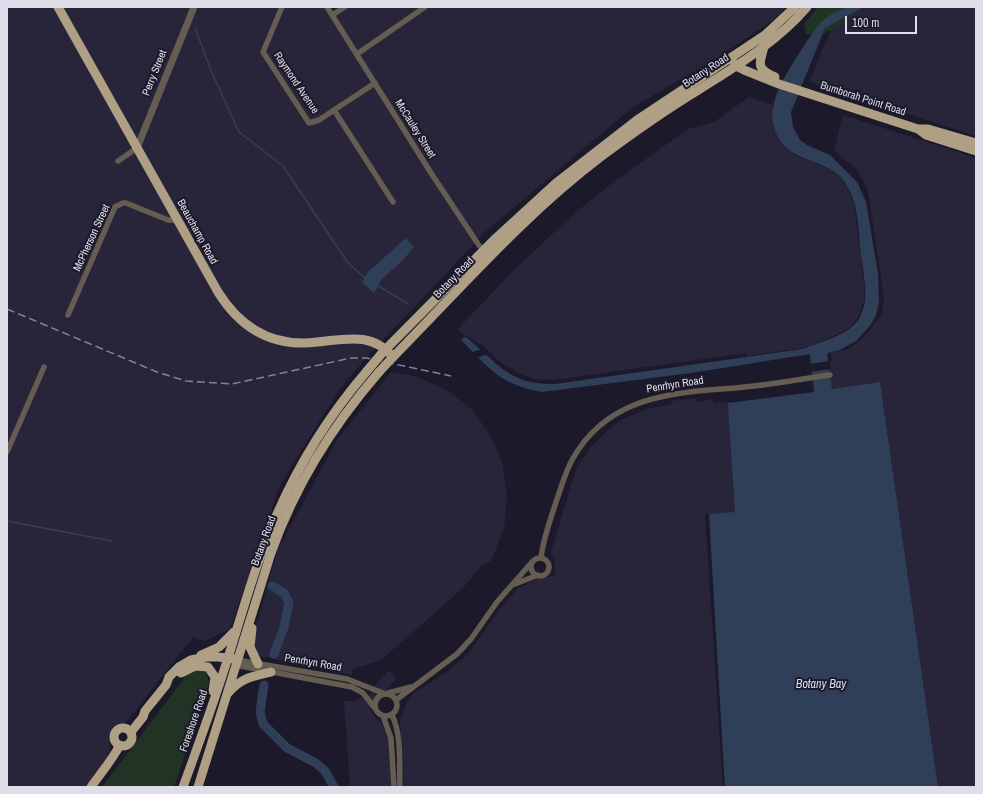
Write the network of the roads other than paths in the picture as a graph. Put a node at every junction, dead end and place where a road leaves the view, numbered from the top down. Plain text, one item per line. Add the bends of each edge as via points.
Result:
1 (58, 7) edge
2 (194, 7) edge
3 (282, 7) edge
4 (327, 7) edge
5 (345, 7) edge
6 (425, 7) edge
7 (795, 7) edge
8 (807, 7) edge
9 (332, 15) junction
10 (764, 47) junction
11 (357, 54) junction
12 (733, 62) junction
13 (780, 82) junction
14 (375, 83) junction
15 (334, 110) junction
16 (918, 129) junction
17 (976, 143) edge
18 (137, 148) junction
19 (976, 151) edge
20 (118, 161) dead end
21 (393, 202) dead end
22 (177, 220) junction
23 (484, 250) junction
24 (491, 257) junction
25 (68, 315) dead end
26 (344, 340) junction
27 (387, 353) junction
28 (44, 367) dead end
29 (830, 376) dead end
30 (7, 452) edge
31 (541, 558) junction
32 (532, 562) junction
33 (538, 576) junction
34 (513, 585) junction
35 (259, 592) junction
36 (237, 630) junction
37 (190, 660) junction
38 (232, 662) junction
39 (258, 664) junction
40 (271, 672) junction
41 (181, 673) junction
42 (166, 685) junction
43 (415, 686) junction
44 (386, 694) junction
45 (226, 695) junction
46 (396, 700) junction
47 (374, 707) junction
48 (210, 710) junction
49 (392, 714) junction
50 (383, 716) junction
51 (129, 730) junction
52 (118, 744) junction
53 (90, 787) edge
54 (183, 787) edge
55 (198, 787) edge
56 (394, 787) edge
57 (400, 787) edge

1 - 18 main road, Beauchamp Road
2 - 18 street, Perry Street
3 - 15 street, Raymond Avenue via 263,52 309,123
4 - 9 street, McCauley Street
5 - 9 street
6 - 11 street
7 - 12 main road, Botany Road
8 - 10 main road, Botany Road
9 - 11 street, McCauley Street
10 - 12 main road, Botany Road
10 - 13 main road, Bumborah Point Road via 760,66
11 - 14 street, McCauley Street
12 - 13 main road, Bumborah Point Road
12 - 23 main road, Botany Road via 649,111 596,150 556,183
12 - 24 main road, Botany Road via 592,164
13 - 16 main road, Bumborah Point Road
14 - 15 street, Raymond Avenue
14 - 23 street, McCauley Street via 431,173
15 - 21 street
16 - 17 main road, Bumborah Point Road via 928,129
16 - 19 main road, Bumborah Point Road via 926,135
18 - 20 street
18 - 22 main road, Beauchamp Road
22 - 25 street, McPherson Street via 168,220 126,203 114,207
22 - 26 main road, Beauchamp Road via 228,308 251,329 271,339 290,342
23 - 24 street, McCauley Street
23 - 27 main road, Botany Road
24 - 27 main road, Botany Road
26 - 27 main road via 366,343
26 - 27 main road, Beauchamp Road via 368,340
27 - 35 main road, Botany Road, bridge via 379,372 339,422 310,467 284,521
27 - 36 main road, Botany Road, bridge via 367,371 346,396 324,427 290,486 267,539
28 - 30 street
29 - 31 street, Penrhyn Road via 657,397 629,406 612,416 585,440 571,460 545,537
31 - 32 street
31 - 33 street, Penrhyn Road via 547,562 548,568 545,574
32 - 33 street via 532,570
32 - 34 street
33 - 34 street
34 - 43 street via 497,602 471,640 444,666
35 - 38 main road, Botany Road
35 - 39 main road via 250,647
36 - 37 main road via 219,647
36 - 38 main road, Botany Road
37 - 38 main road via 212,656
37 - 42 main road via 174,672
38 - 39 street, Penrhyn Road
38 - 40 street, Penrhyn Road
38 - 41 main road via 200,663 188,667
38 - 45 main road, Foreshore Road
38 - 48 main road, Foreshore Road
39 - 44 street, Penrhyn Road via 355,681
40 - 45 main road via 241,680
40 - 47 street, Penrhyn Road via 352,687 363,693
41 - 42 main road
41 - 48 main road via 200,665 211,670 215,677
42 - 51 main road
43 - 44 street
43 - 46 street
44 - 46 street
44 - 47 street via 376,698
45 - 55 main road, Foreshore Road
46 - 49 street via 396,709
47 - 50 street
48 - 54 main road, Foreshore Road
49 - 50 street
49 - 57 street via 397,736
50 - 56 street via 391,738
51 - 52 main road via 131,741 126,745
51 - 52 main road via 116,730 114,736
52 - 53 main road via 110,762

